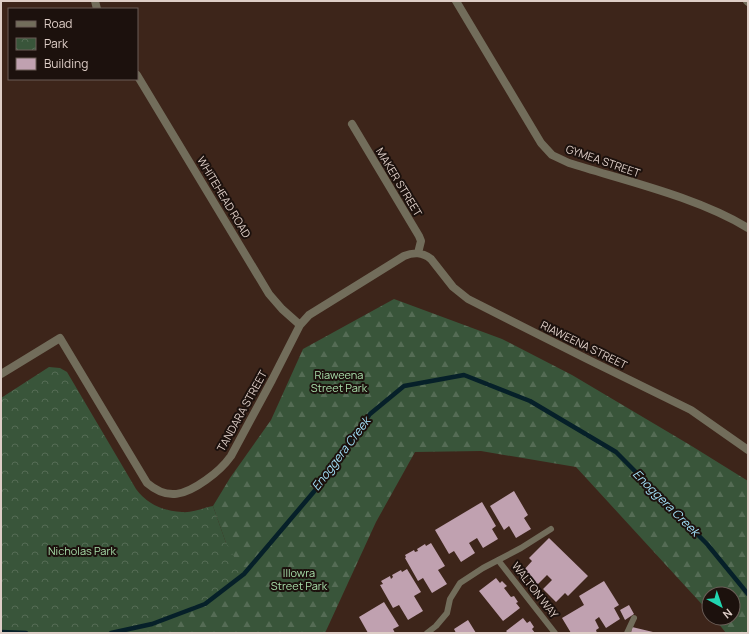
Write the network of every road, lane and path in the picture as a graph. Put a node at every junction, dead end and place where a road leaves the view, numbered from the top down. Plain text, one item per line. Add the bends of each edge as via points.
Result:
1 (456, 1) edge
2 (138, 77) edge
3 (352, 124) dead end
4 (748, 228) edge
5 (418, 253) junction
6 (300, 325) junction
7 (1, 374) edge
8 (748, 450) edge
9 (552, 529) dead end
10 (498, 560) junction
11 (634, 618) dead end
12 (427, 633) edge
13 (555, 633) edge
14 (627, 633) edge

1 - 4 street, GYMEA STREET via 541,143 552,154 569,163 686,199
2 - 6 street, WHITEHEAD ROAD via 269,294
3 - 5 street, MAKER STREET via 419,236 421,241
5 - 6 street, TANDARA STREET via 404,256 318,308
5 - 8 street, RIAWEENA STREET via 432,259 453,287 468,299 691,410
6 - 7 street, TANDARA STREET via 224,466 194,488 174,494 156,490 147,483 60,338
9 - 10 lane, WALTON WAY
10 - 12 lane, WALTON WAY via 460,583 450,599 447,613
10 - 13 lane, WALTON WAY
11 - 14 lane

